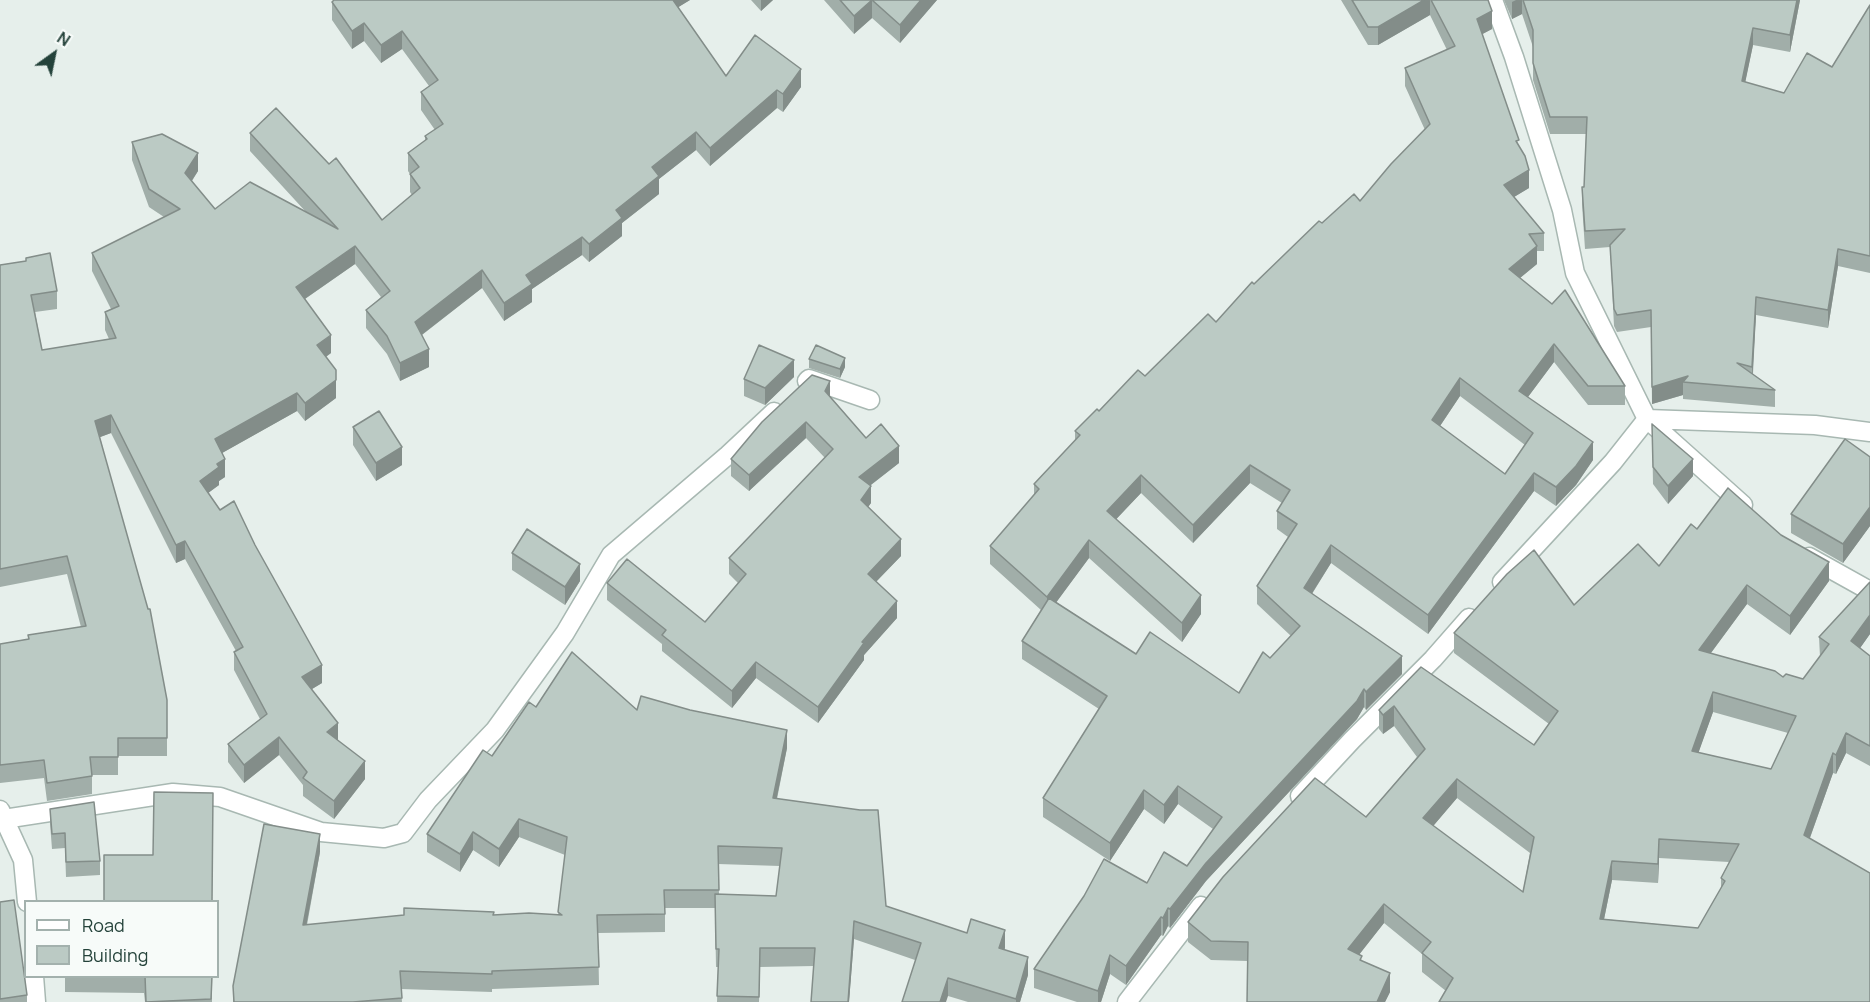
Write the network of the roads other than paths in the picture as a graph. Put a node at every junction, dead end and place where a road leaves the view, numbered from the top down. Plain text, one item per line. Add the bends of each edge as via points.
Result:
1 (1493, 0) edge
2 (870, 400) dead end
3 (1647, 419) junction
4 (1870, 432) edge
5 (1752, 514) edge
6 (1798, 551) edge
7 (1870, 591) edge
8 (1288, 810) edge
9 (2, 814) edge
10 (1214, 889) edge
11 (27, 900) edge
12 (34, 978) edge
13 (36, 1002) edge
14 (1127, 1002) edge

1 - 3 street via 1562,210 1575,273
2 - 9 street via 809,379 611,555 565,633 495,730 428,800 403,833 384,838 321,832 220,797 173,793
3 - 4 street
3 - 5 street
3 - 8 street via 1613,462 1433,659
6 - 7 street
9 - 11 street via 23,860
10 - 14 street
12 - 13 street

